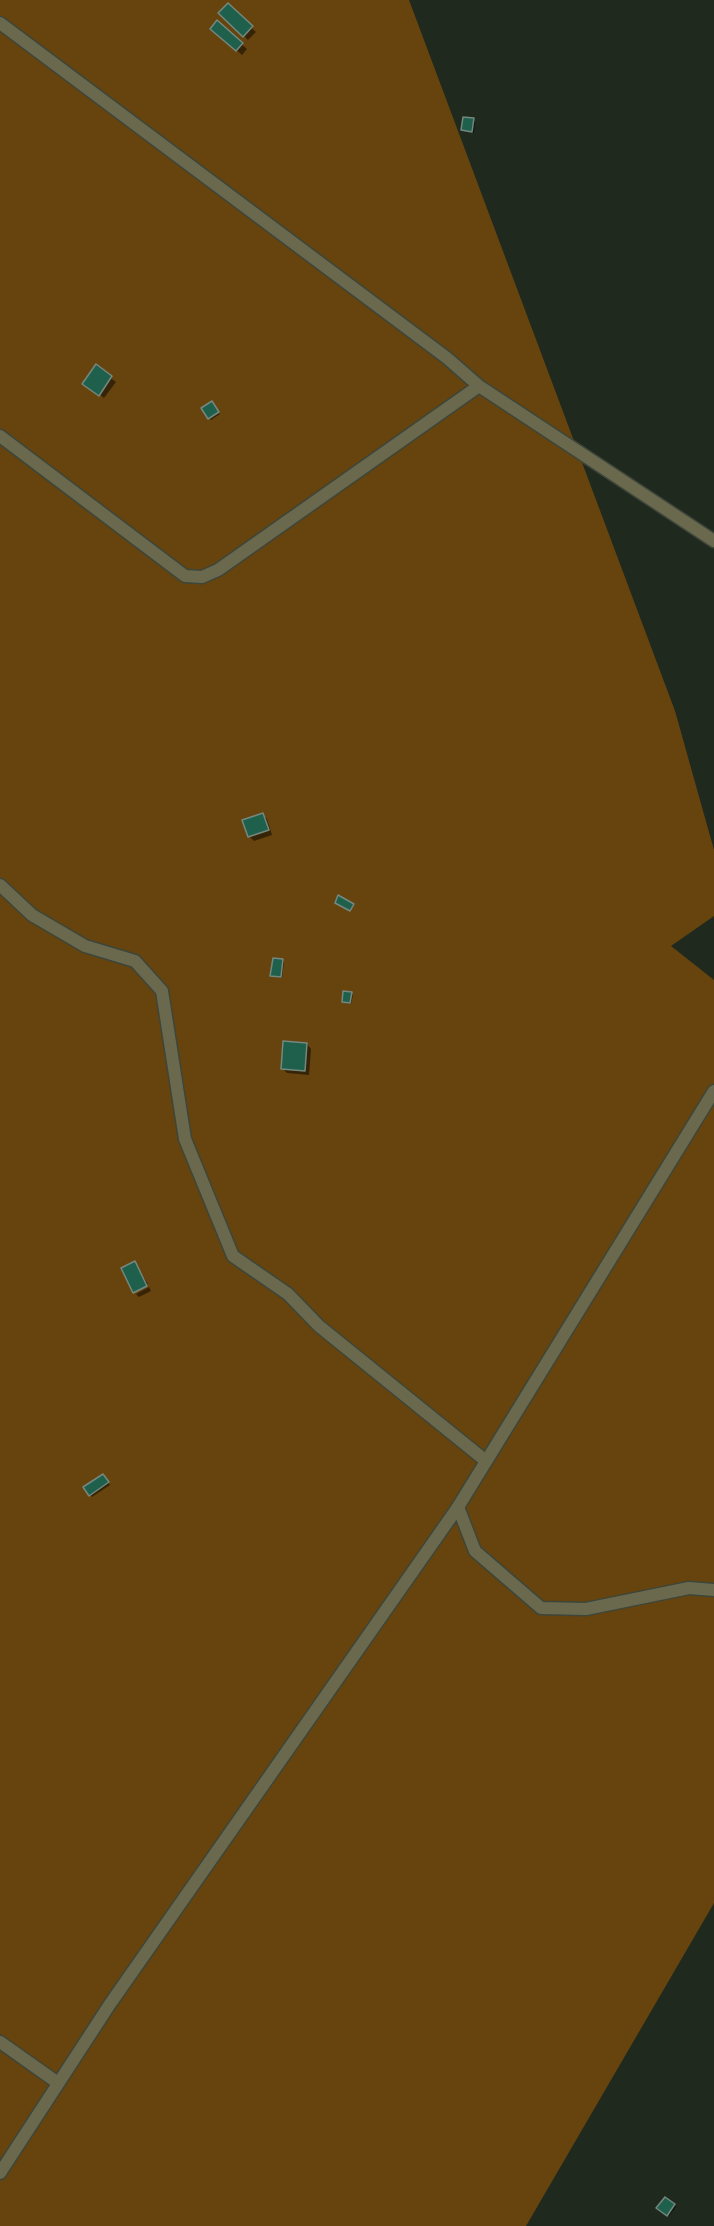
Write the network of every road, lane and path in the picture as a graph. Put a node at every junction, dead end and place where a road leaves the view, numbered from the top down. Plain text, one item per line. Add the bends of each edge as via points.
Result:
1 (0, 23) edge
2 (479, 386) junction
3 (0, 436) edge
4 (714, 541) edge
5 (0, 885) edge
6 (714, 1091) edge
7 (486, 1461) junction
8 (458, 1507) junction
9 (714, 1590) edge
10 (0, 2042) edge
11 (58, 2083) junction
12 (0, 2173) edge

1 - 2 street via 438,351
2 - 3 street via 218,570 202,577 185,576
2 - 4 street
5 - 7 street via 32,915 85,946 135,961 162,991 185,1139 233,1256 288,1294 319,1326
6 - 7 street
7 - 8 street
8 - 9 street via 475,1551 541,1608 586,1609 689,1588
8 - 11 street
10 - 11 street
11 - 12 street

